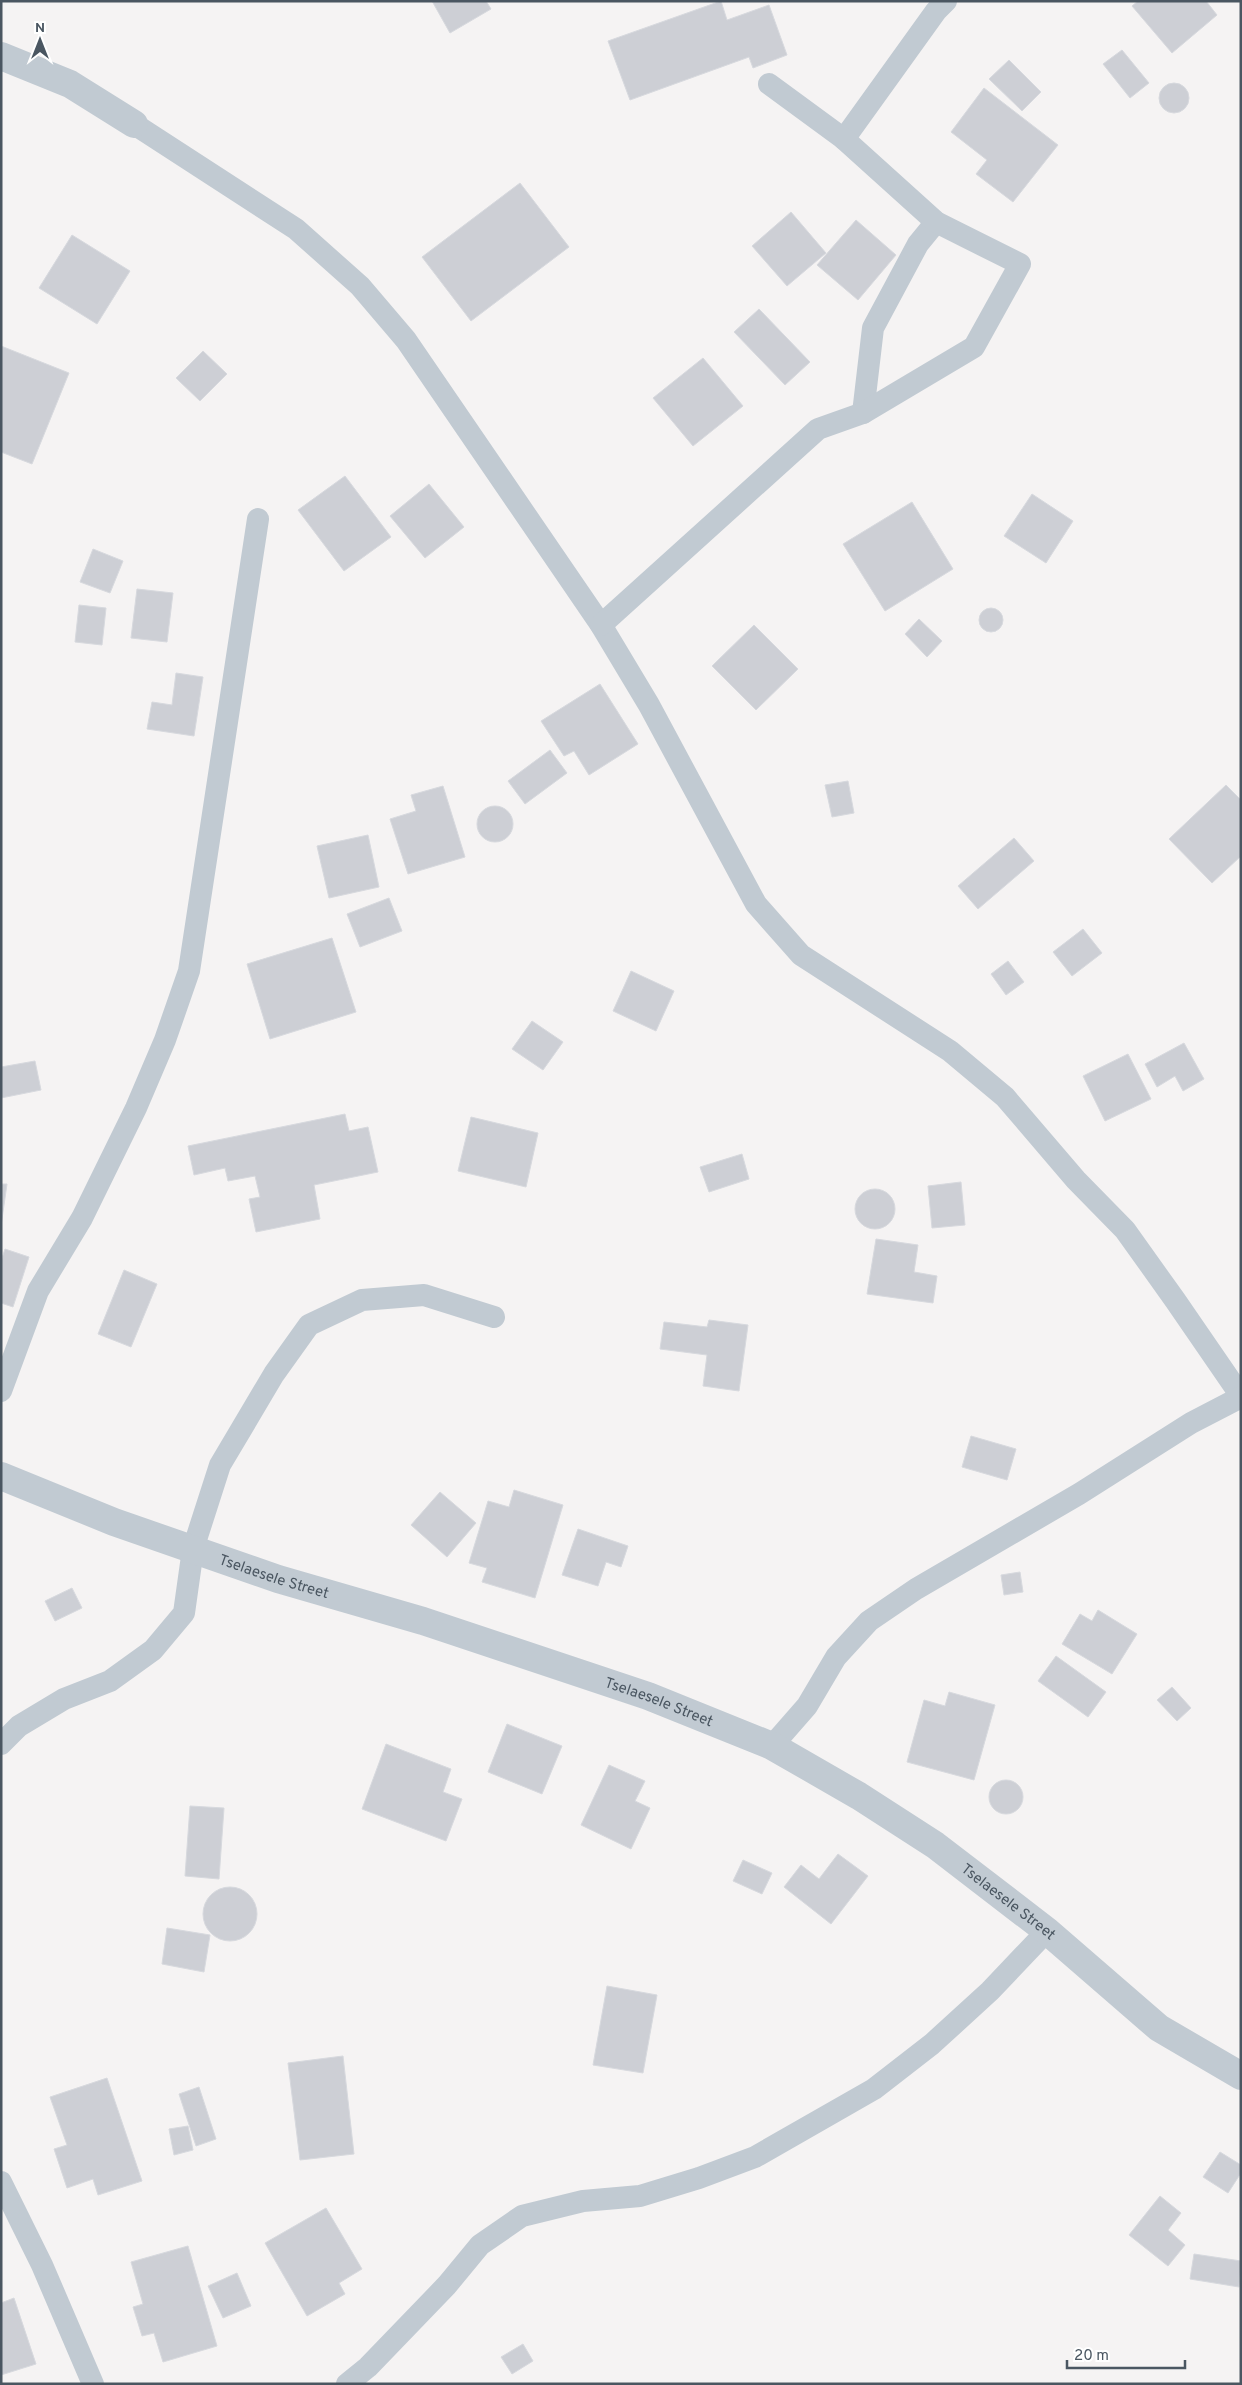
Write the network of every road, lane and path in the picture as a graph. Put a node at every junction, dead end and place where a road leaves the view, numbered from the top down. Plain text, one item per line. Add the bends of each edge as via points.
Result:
1 (946, 1) edge
2 (1, 56) edge
3 (769, 84) dead end
4 (134, 124) joint
5 (844, 139) junction
6 (936, 222) junction
7 (863, 413) junction
8 (258, 520) dead end
9 (601, 625) junction
10 (494, 1317) dead end
11 (1, 1391) edge
12 (1241, 1397) edge
13 (1, 1476) edge
14 (193, 1549) junction
15 (1, 1744) edge
16 (772, 1746) junction
17 (1047, 1931) junction
18 (1241, 2076) edge
19 (1, 2182) edge
20 (93, 2384) edge
21 (347, 2384) edge

1 - 5 lane
2 - 4 street via 70,84
3 - 5 lane
4 - 9 lane via 296,229 360,286 406,340
5 - 6 lane
6 - 7 lane via 918,244 873,328
6 - 7 lane via 1020,264 974,347
7 - 9 lane via 818,429
8 - 11 lane via 189,971 165,1040 136,1108 82,1218 38,1291
9 - 12 lane via 649,705 756,904 801,955 950,1051 1005,1097 1076,1180 1125,1230
10 - 14 lane via 424,1295 362,1300 309,1325 274,1374 220,1465
12 - 16 lane via 1191,1423 1079,1494 916,1589 869,1621 836,1657 807,1706
13 - 14 street, Tselaesele Street via 114,1522
14 - 15 lane via 184,1613 153,1650 110,1682 64,1699 19,1726
14 - 16 street, Tselaesele Street via 648,1696
16 - 17 street, Tselaesele Street via 935,1845
17 - 18 street, Tselaesele Street via 1159,2028
17 - 21 lane via 990,1991 932,2044 874,2089 763,2152 699,2178 640,2196 584,2201 522,2216 480,2245 447,2285 368,2367
19 - 20 lane via 42,2265

